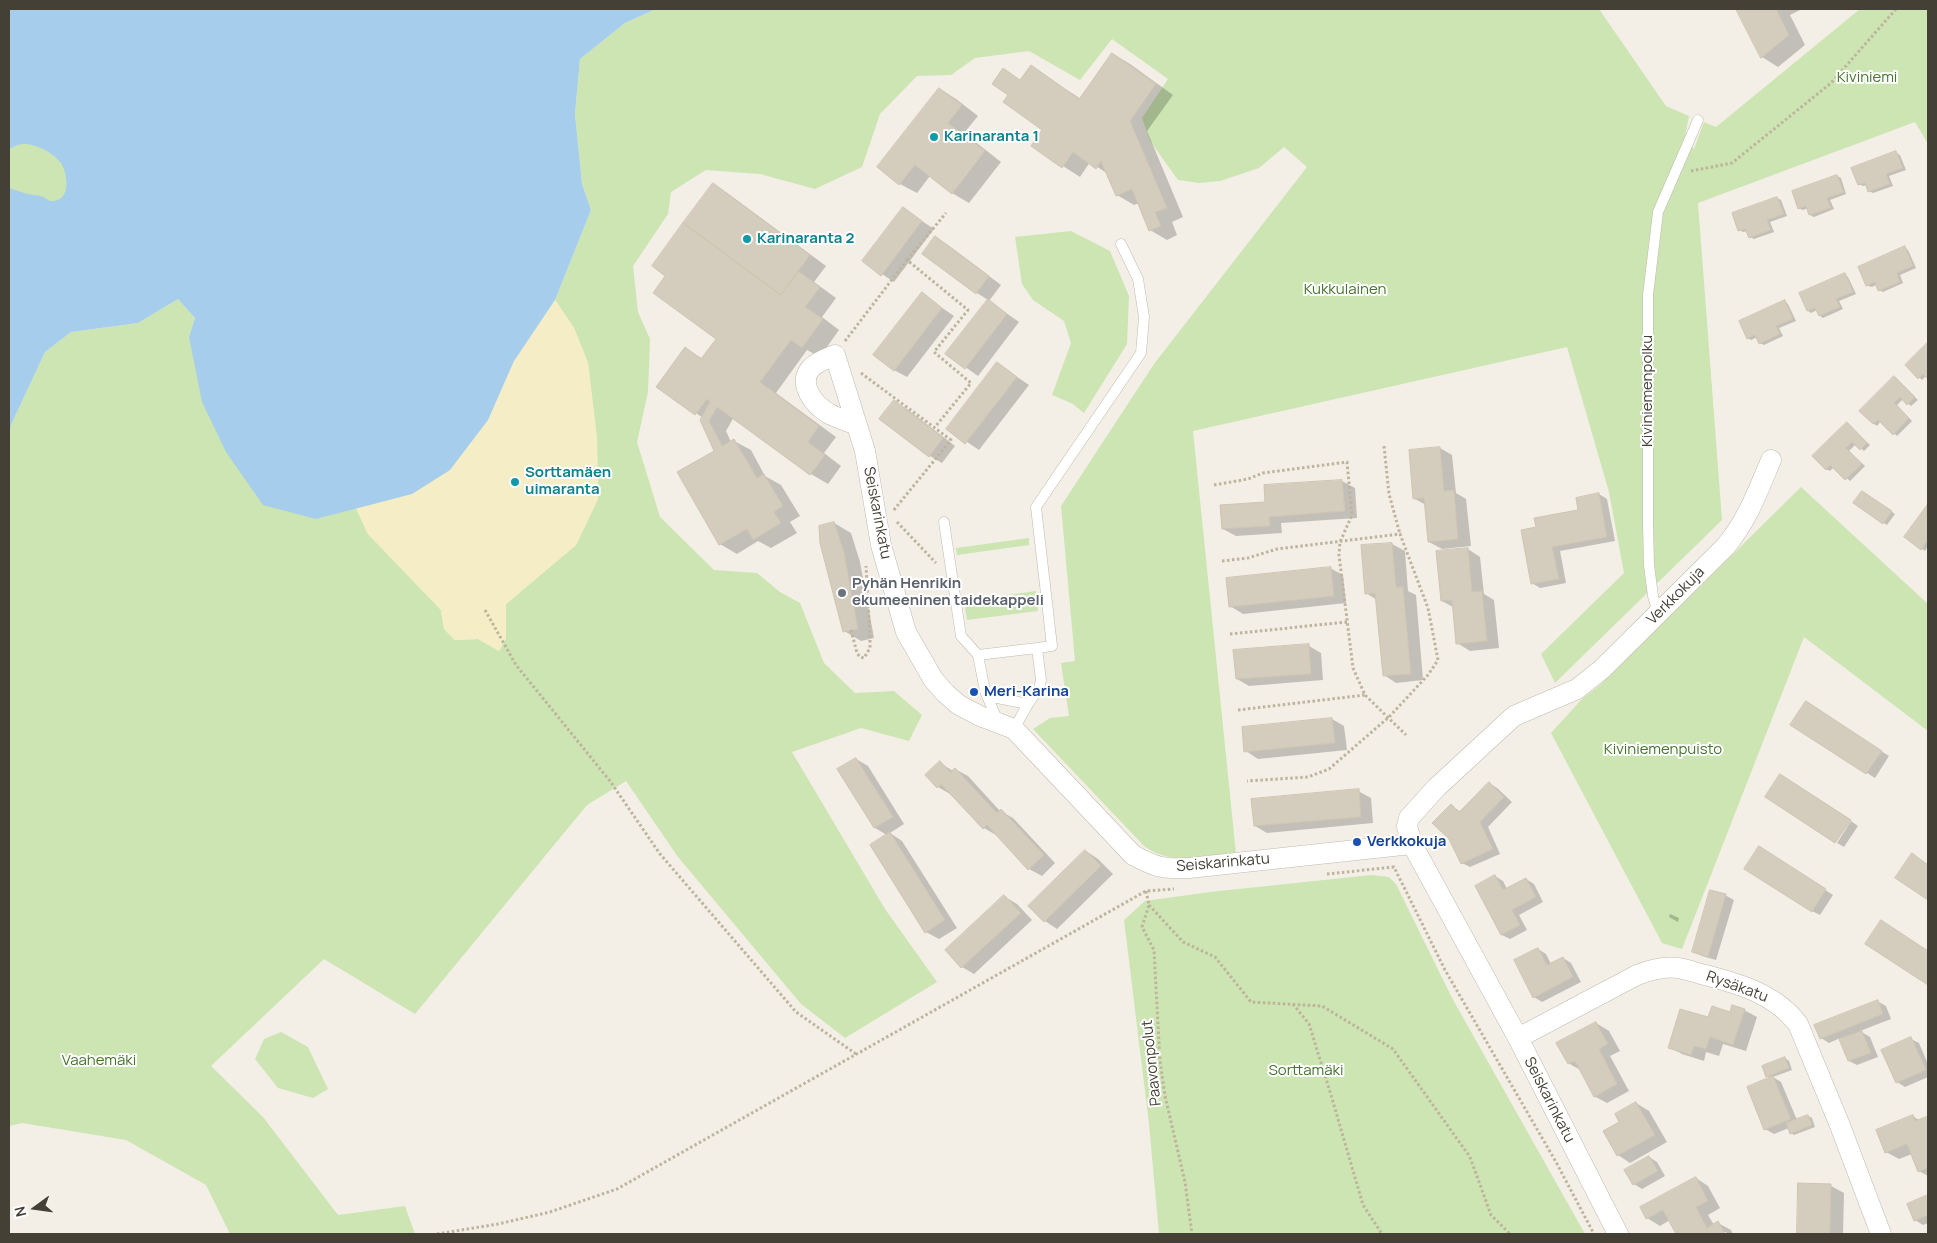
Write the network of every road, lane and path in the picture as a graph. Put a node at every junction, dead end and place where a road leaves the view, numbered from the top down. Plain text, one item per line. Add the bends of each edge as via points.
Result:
1 (1896, 9) edge
2 (1698, 120) dead end
3 (1675, 172) junction
4 (946, 213) dead end
5 (1121, 244) dead end
6 (907, 260) junction
7 (835, 355) junction
8 (857, 425) junction
9 (935, 427) junction
10 (1384, 446) dead end
11 (1771, 460) dead end
12 (1214, 485) dead end
13 (873, 496) junction
14 (896, 522) dead end
15 (944, 522) dead end
16 (1400, 534) junction
17 (1340, 542) junction
18 (866, 561) dead end
19 (1222, 561) dead end
20 (952, 579) junction
21 (486, 610) dead end
22 (1658, 614) junction
23 (1347, 622) junction
24 (851, 630) dead end
25 (1230, 634) dead end
26 (1037, 648) junction
27 (978, 655) junction
28 (1365, 695) junction
29 (988, 696) junction
30 (1028, 704) junction
31 (1238, 710) dead end
32 (1388, 717) junction
33 (1006, 726) junction
34 (1406, 736) dead end
35 (1247, 781) dead end
36 (1412, 844) junction
37 (1321, 875) dead end
38 (1179, 888) dead end
39 (1146, 891) junction
40 (1148, 905) junction
41 (1293, 1004) junction
42 (1518, 1038) junction
43 (856, 1054) junction
44 (437, 1234) edge
45 (1192, 1234) edge
46 (1382, 1234) edge
47 (1510, 1234) edge
48 (1594, 1234) edge
49 (1618, 1234) edge
50 (1881, 1234) edge

1 - 3 path via 1831,83 1732,163
2 - 3 lane, Kiviniemenpolku
3 - 22 lane, Kiviniemenpolku via 1658,212 1648,295 1649,565
4 - 6 path
5 - 26 lane via 1138,279 1144,317 1140,353 1036,507 1052,646
6 - 7 path
6 - 9 path via 968,310 934,352 971,383
7 - 8 street, Seiskarinkatu
7 - 8 street via 812,367 806,377 807,389 814,403 828,413
7 - 9 path
8 - 13 street, Seiskarinkatu
9 - 13 path via 951,440 890,515
10 - 16 path via 1389,494
11 - 22 street, Verkkokuja via 1739,530
12 - 17 path via 1263,473 1347,462 1352,516
13 - 33 street, Seiskarinkatu via 881,545 906,632 933,679 959,705
14 - 20 path
15 - 20 lane
16 - 17 path
16 - 32 path via 1428,608 1438,660
17 - 19 path via 1277,549 1248,558
17 - 23 path via 1338,555
18 - 24 path via 870,648 864,658 856,653
20 - 27 lane via 961,636
21 - 43 path via 516,665 610,781 660,854 796,1012
22 - 36 street, Verkkokuja via 1577,689 1514,716 1454,772 1409,818 1407,826
23 - 25 path
23 - 28 path via 1353,668
26 - 27 lane
26 - 30 lane via 1041,680
27 - 29 lane
28 - 31 path
28 - 32 path
29 - 30 lane
29 - 33 lane
30 - 33 lane
32 - 34 path
32 - 35 path via 1329,769 1308,776
33 - 36 street, Seiskarinkatu via 1133,855 1164,869
36 - 42 street, Seiskarinkatu
37 - 48 path via 1394,867 1445,970
38 - 39 path
39 - 40 path, Paavonpolut
39 - 43 path
40 - 41 path via 1183,942 1215,957 1251,1002
40 - 45 path, Paavonpolut via 1142,927 1154,950 1165,1096 1185,1182
41 - 46 path via 1309,1024 1362,1205
41 - 47 path via 1322,1006 1393,1049 1470,1157 1491,1215
42 - 49 street, Seiskarinkatu
42 - 50 street, Rysäkatu via 1653,969 1678,968 1736,983 1773,999 1798,1024
43 - 44 path via 617,1189 550,1212

